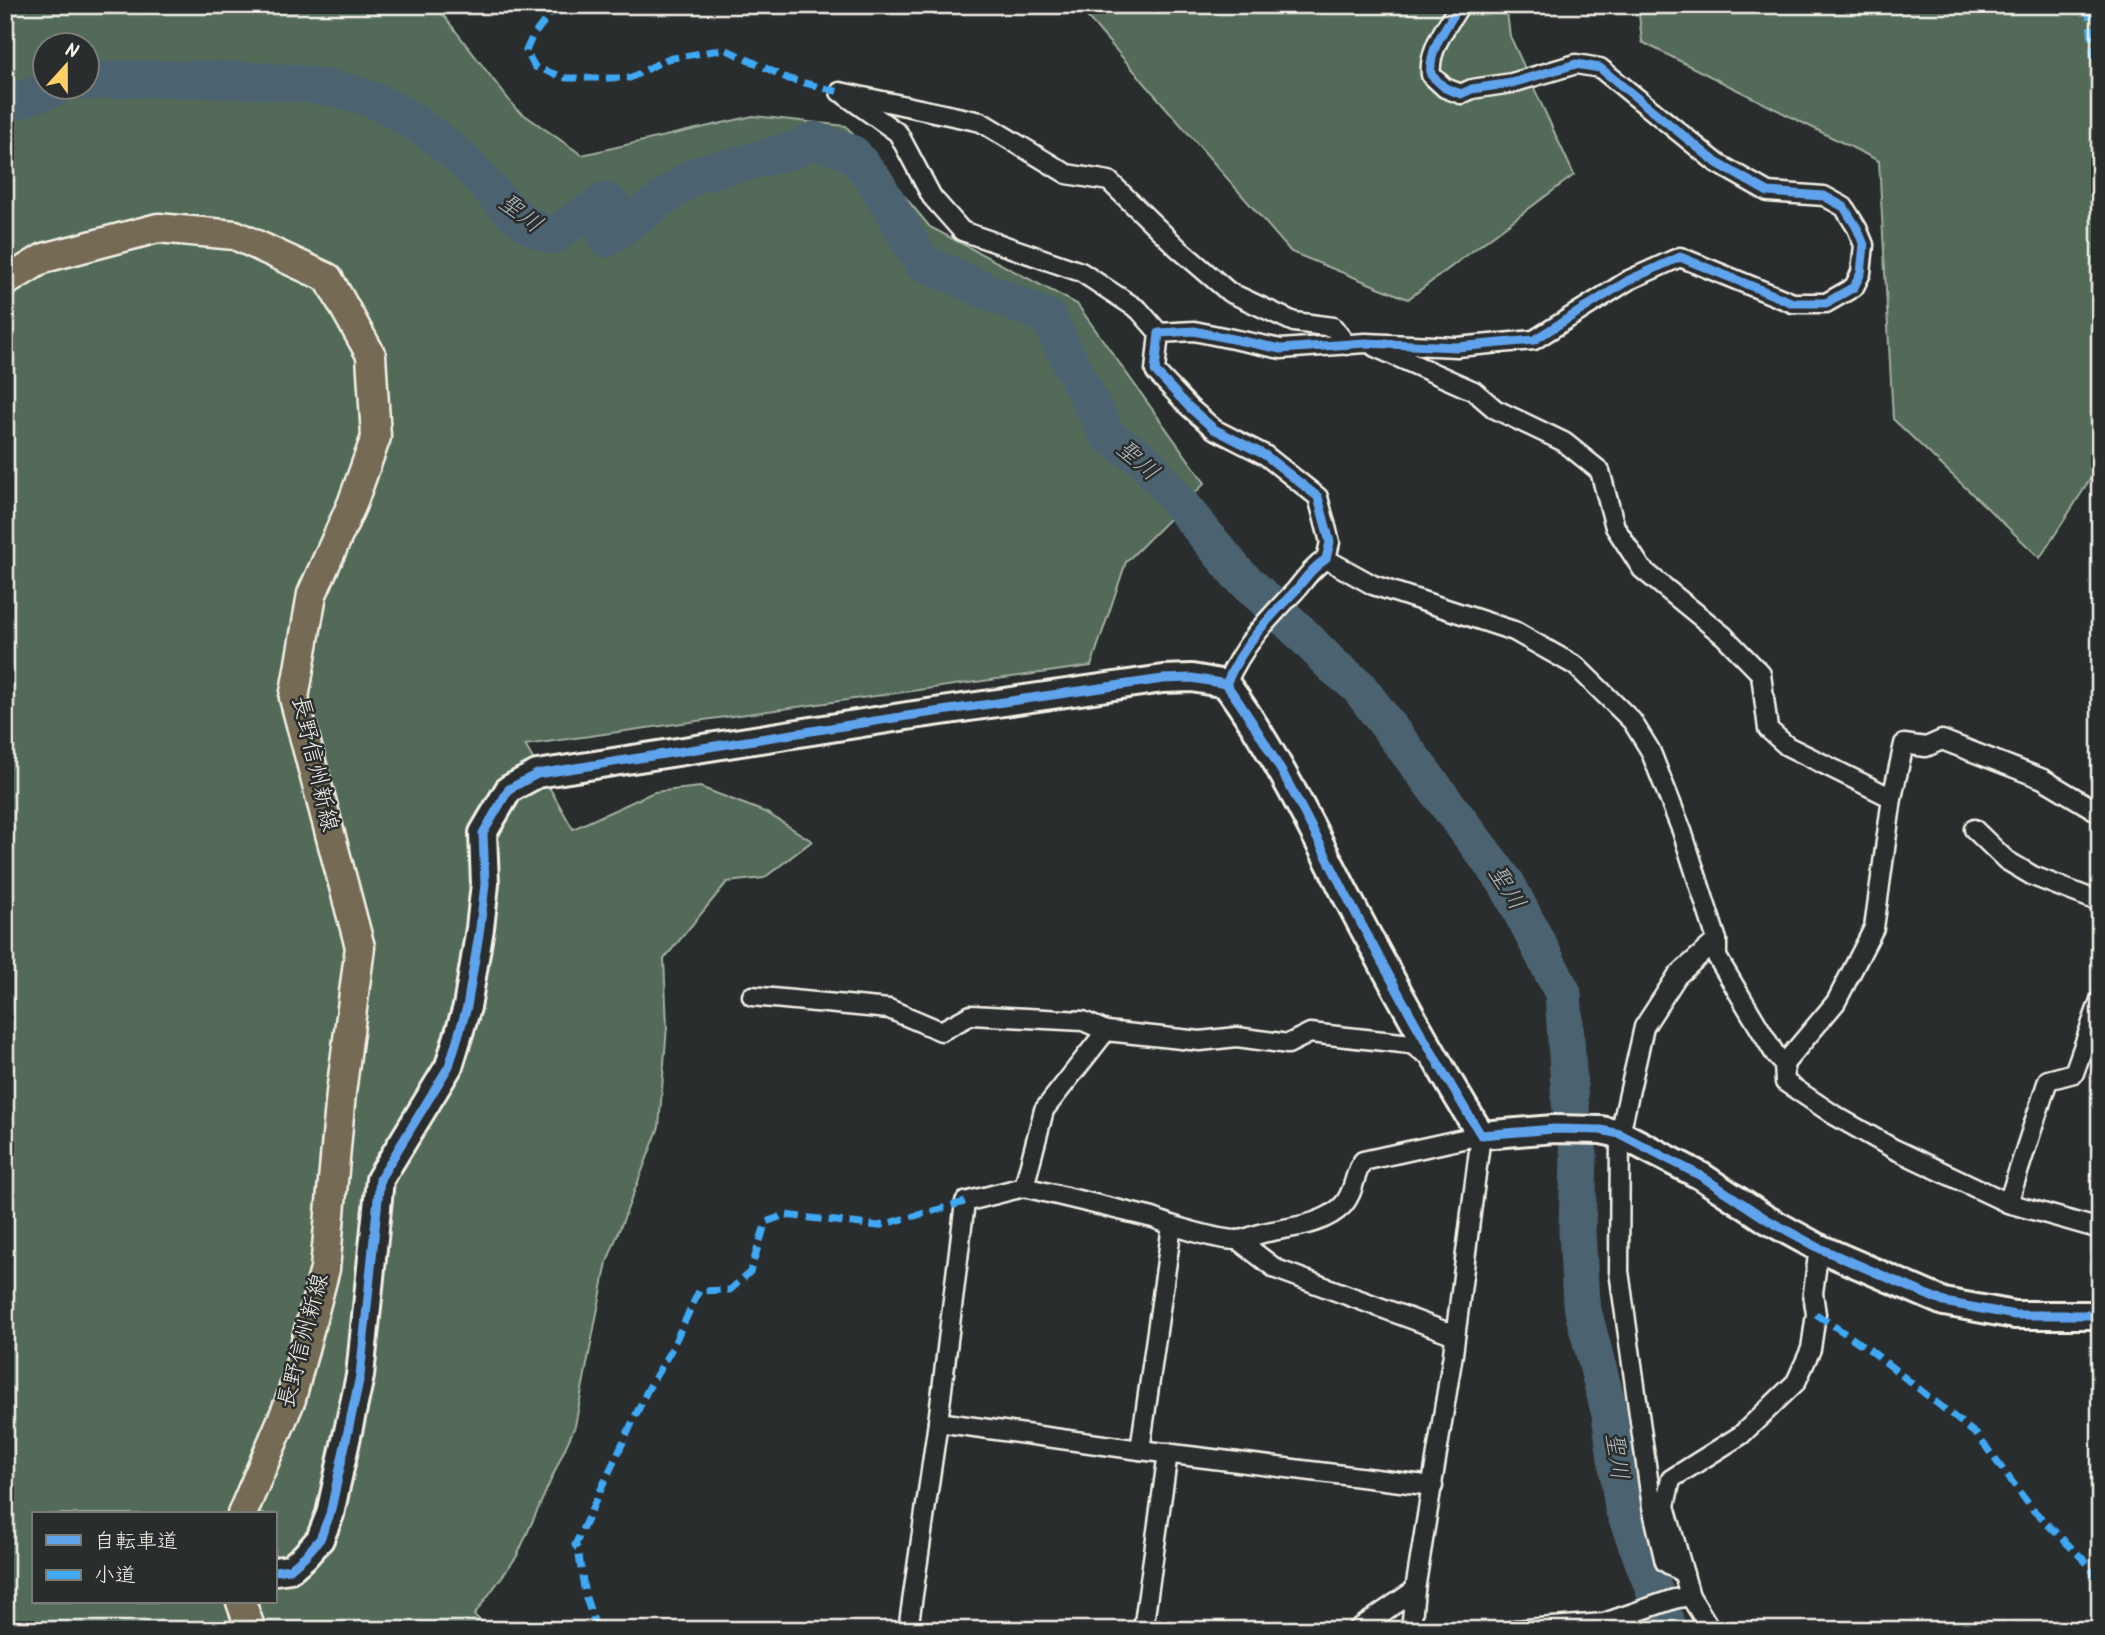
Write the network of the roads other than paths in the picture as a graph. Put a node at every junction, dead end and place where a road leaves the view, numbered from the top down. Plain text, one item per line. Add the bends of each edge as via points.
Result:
1 (1460, 5) edge
2 (5, 282) edge
3 (1158, 332) junction
4 (1365, 343) junction
5 (1347, 345) junction
6 (1326, 559) junction
7 (1226, 684) junction
8 (1892, 798) junction
9 (2100, 813) edge
10 (1974, 829) dead end
11 (2100, 902) edge
12 (1717, 940) junction
13 (752, 996) dead end
14 (2100, 1000) edge
15 (1106, 1031) junction
16 (1434, 1060) junction
17 (1784, 1064) junction
18 (1610, 1132) junction
19 (1481, 1135) junction
20 (1024, 1187) junction
21 (2008, 1203) junction
22 (1172, 1226) junction
23 (2100, 1229) edge
24 (1238, 1240) junction
25 (1819, 1248) junction
26 (2100, 1315) edge
27 (1455, 1335) junction
28 (938, 1422) junction
29 (1140, 1450) junction
30 (1168, 1453) junction
31 (1433, 1486) junction
32 (243, 1512) edge
33 (276, 1571) edge
34 (1684, 1574) junction
35 (1415, 1590) junction
36 (1682, 1597) junction
37 (243, 1604) edge
38 (1606, 1626) edge
39 (251, 1630) edge
40 (908, 1630) edge
41 (1143, 1630) edge
42 (1357, 1630) edge
43 (1411, 1630) edge
44 (1514, 1630) edge
45 (1711, 1630) edge

1 - 4 street via 1430,62 1431,75 1445,88 1461,94 1576,64 1600,68 1717,163 1768,192 1824,196 1844,207 1864,245 1861,273 1854,287 1826,303 1793,303 1680,257 1629,281 1534,340 1457,347
2 - 32 main road, 長野信州新線 via 44,258 158,228 236,235 328,278 371,355 376,437 312,594 294,698 360,947 325,1269 291,1399
3 - 5 street via 1194,331 1281,349
3 - 5 street via 1139,310 1081,272 962,231 932,197 898,133 841,92 981,122 1067,174 1109,181 1229,292 1294,322 1333,327
3 - 6 street via 1155,371 1189,407 1214,429 1265,455 1318,497 1330,542
4 - 5 street
4 - 8 street via 1474,391 1495,409 1564,442 1600,471 1615,527 1642,569 1724,636 1761,674 1768,729 1787,746
6 - 7 street via 1257,630
6 - 12 street via 1373,585 1514,631 1576,666 1595,684 1632,721 1650,750
7 - 16 street via 1305,814
7 - 33 street via 1163,679 907,716 537,774 509,789 483,833 485,884 480,928 467,1007 449,1066 380,1179 360,1376 330,1514 320,1539 305,1556 290,1569
8 - 9 street via 1904,744 1926,747 1942,740 2043,779
8 - 17 street via 1874,928 1836,1002
10 - 11 street via 2006,860 2033,876
12 - 17 street via 1717,957
12 - 18 street via 1678,976 1644,1027
13 - 15 street via 888,1009 941,1031 971,1015 1083,1021
14 - 21 street via 2074,1073 2048,1080
15 - 16 street via 1288,1044 1310,1033 1334,1035 1411,1044
15 - 20 street via 1044,1110
16 - 19 street
17 - 21 street via 1785,1082 1834,1115
18 - 19 street via 1554,1129
18 - 25 street via 1701,1176
18 - 34 street via 1619,1271 1651,1507 1665,1562
19 - 24 street via 1363,1161 1355,1172 1352,1192 1335,1211 1315,1222
19 - 27 street
20 - 22 street
20 - 28 street via 965,1202
21 - 23 street
22 - 24 street
22 - 29 street
24 - 27 street via 1276,1269
25 - 26 street via 1944,1302 2015,1315
25 - 34 street via 1811,1349 1796,1382 1741,1435 1671,1479 1665,1506
27 - 31 street
28 - 29 street
28 - 40 street
29 - 30 street
30 - 31 street
30 - 41 street
31 - 35 street
34 - 36 street
35 - 42 street
35 - 43 street
36 - 38 street
36 - 45 street
37 - 39 main road
38 - 44 street

